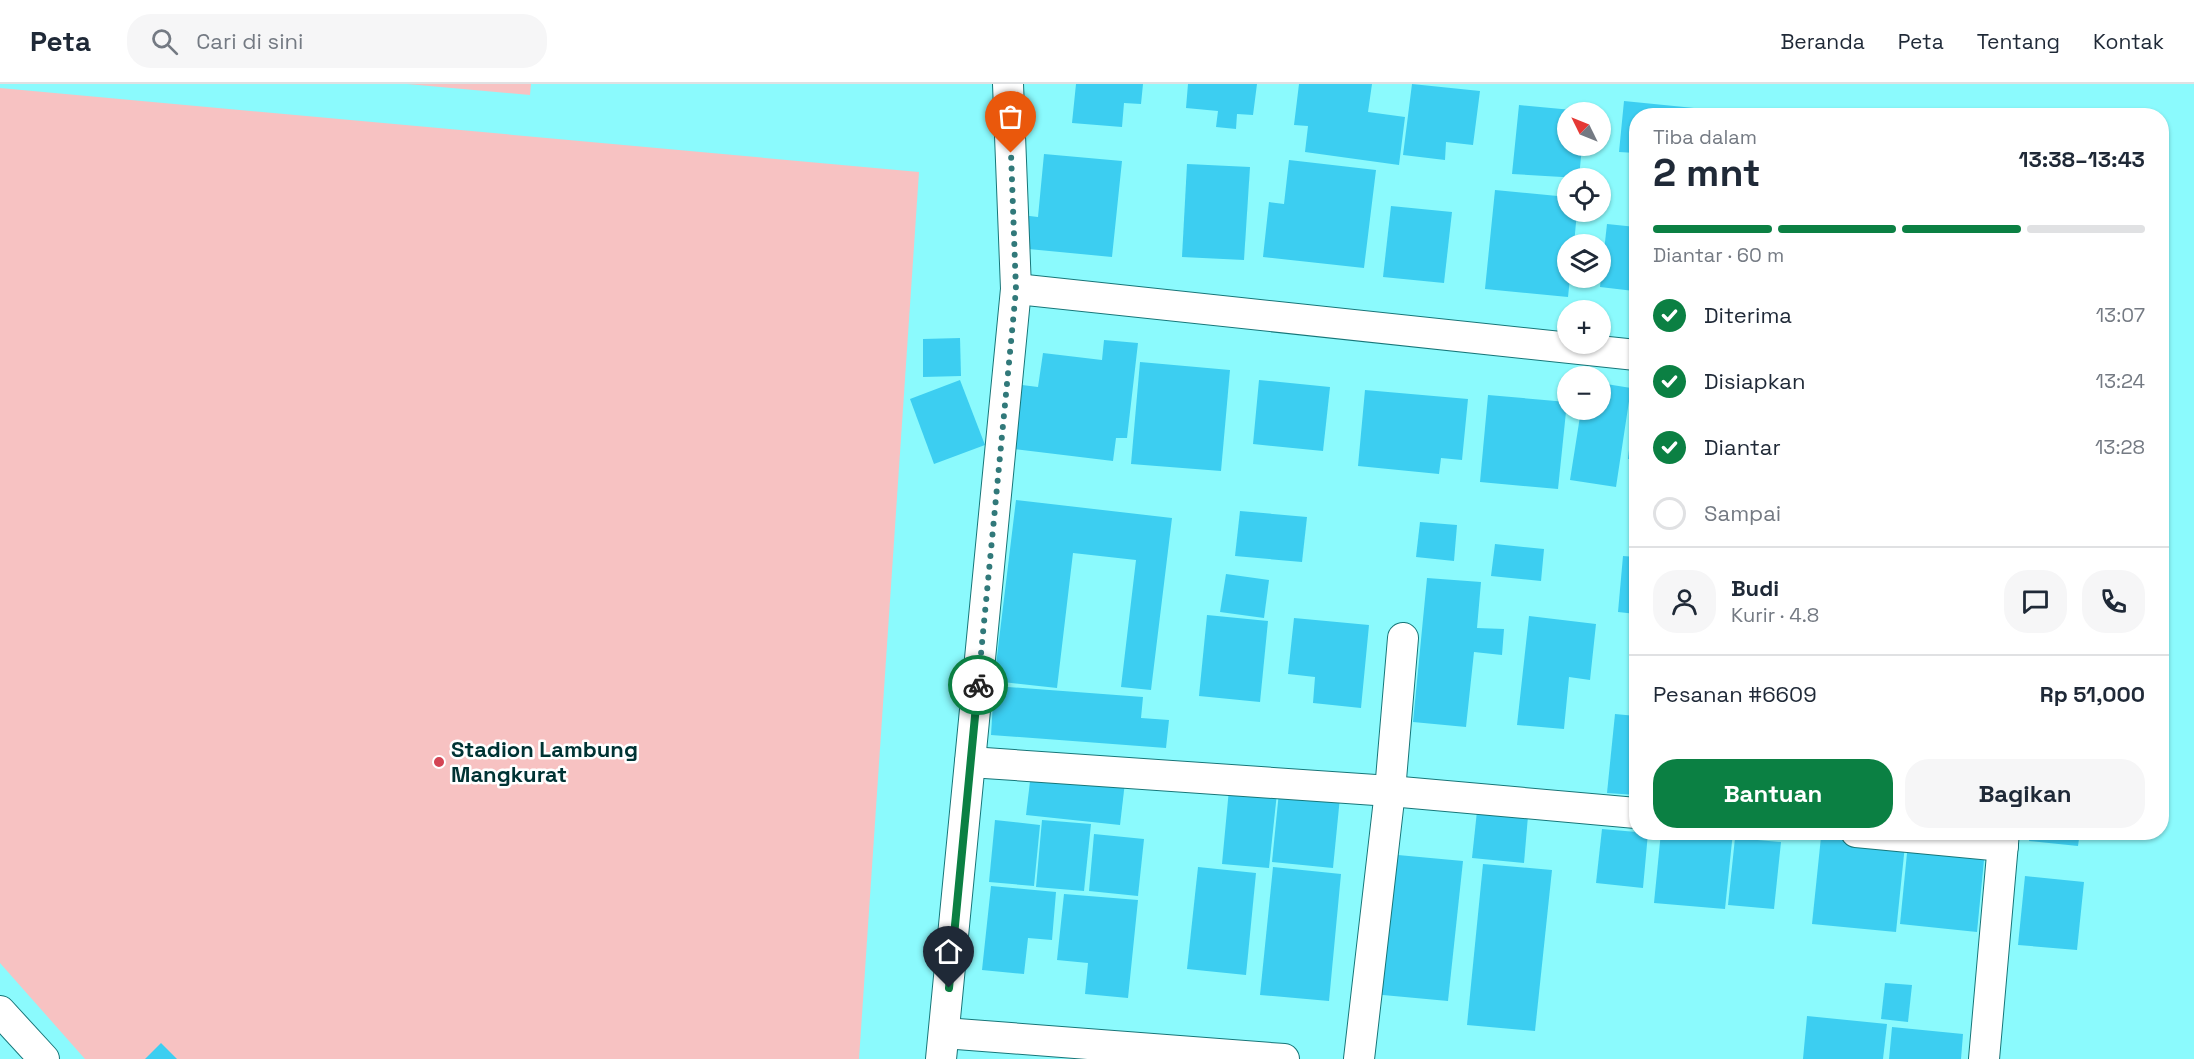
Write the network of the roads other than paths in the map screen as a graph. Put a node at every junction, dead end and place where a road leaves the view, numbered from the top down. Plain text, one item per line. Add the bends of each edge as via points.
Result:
1 (1008, 84) edge
2 (1016, 290) junction
3 (1629, 353) edge
4 (1403, 638) dead end
5 (970, 762) junction
6 (1390, 790) junction
7 (1629, 812) edge
8 (2003, 840) edge
9 (0, 1011) edge
10 (943, 1046) edge
11 (44, 1059) edge
12 (1284, 1059) edge
13 (1359, 1059) edge
14 (1984, 1059) edge

1 - 2 street
2 - 3 street
2 - 5 street
4 - 6 street
5 - 6 street
5 - 10 street
6 - 7 street
6 - 13 street
8 - 14 street
9 - 11 street
10 - 12 street

